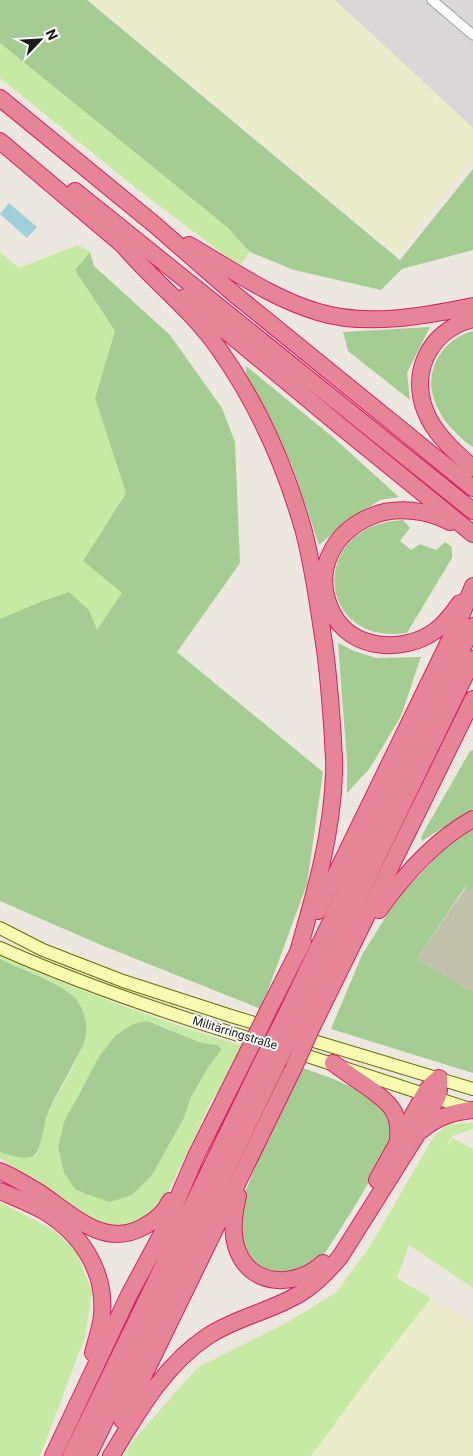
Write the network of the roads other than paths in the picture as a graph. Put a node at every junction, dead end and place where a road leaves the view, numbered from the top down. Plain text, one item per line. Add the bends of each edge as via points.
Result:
1 (432, 0) edge
2 (473, 35) edge
3 (0, 98) edge
4 (0, 131) edge
5 (0, 141) edge
6 (155, 225) junction
7 (122, 244) junction
8 (473, 306) edge
9 (473, 319) edge
10 (370, 404) junction
11 (473, 470) edge
12 (473, 488) edge
13 (473, 511) edge
14 (473, 534) edge
15 (473, 585) edge
16 (473, 626) edge
17 (473, 659) edge
18 (473, 699) edge
19 (473, 819) edge
20 (0, 928) edge
21 (0, 948) edge
22 (350, 950) junction
23 (298, 952) junction
24 (297, 1024) junction
25 (270, 1061) junction
26 (333, 1063) junction
27 (439, 1078) junction
28 (473, 1089) edge
29 (431, 1096) junction
30 (473, 1110) edge
31 (418, 1133) junction
32 (398, 1140) junction
33 (196, 1156) junction
34 (0, 1171) edge
35 (244, 1172) junction
36 (0, 1191) edge
37 (170, 1251) junction
38 (70, 1419) junction
39 (53, 1456) edge
40 (71, 1456) edge
41 (88, 1456) edge
42 (104, 1456) edge
43 (111, 1456) edge

1 - 2 street
3 - 6 highway
4 - 13 highway
5 - 7 highway
6 - 8 highway via 289,302 320,313 355,318 391,318
6 - 10 highway
7 - 14 highway
7 - 23 highway via 219,349 265,431 291,491 304,533 320,613 330,690 334,773 329,826 318,881
9 - 11 highway via 444,332 431,346 420,378 421,399 428,418
10 - 11 highway
10 - 12 highway
14 - 15 highway via 422,512 376,514 350,527 340,538 331,551 324,579 332,613 342,625 360,638 380,646 410,644 435,631 451,616
15 - 23 highway via 459,621
16 - 24 highway
17 - 24 highway
18 - 22 highway
19 - 22 highway via 440,841 414,868
20 - 27 main road, Militärringstraße via 43,950 116,978
21 - 26 main road, Militärringstraße via 125,998
22 - 24 highway
23 - 33 highway, bridge
24 - 25 highway, bridge
24 - 35 highway, bridge via 294,1067
25 - 37 highway
25 - 41 highway
26 - 29 main road, Militärringstraße
26 - 32 highway via 388,1102 400,1128
27 - 28 main road, Militärringstraße
27 - 29 highway via 439,1090
29 - 30 main road, Militärringstraße
29 - 31 highway
29 - 32 highway
30 - 31 highway via 443,1116
31 - 43 highway via 351,1241 329,1269 302,1293 221,1329 191,1349 158,1382
32 - 35 highway via 332,1254 310,1273 286,1280 269,1279 259,1274 245,1262 236,1245 233,1225
33 - 34 highway via 158,1218 136,1231 122,1234 90,1227 26,1184
33 - 37 highway
33 - 38 highway via 165,1228
35 - 42 highway
36 - 38 highway via 40,1209 64,1226 81,1242 96,1270 102,1301 101,1324
37 - 40 highway
38 - 39 highway

